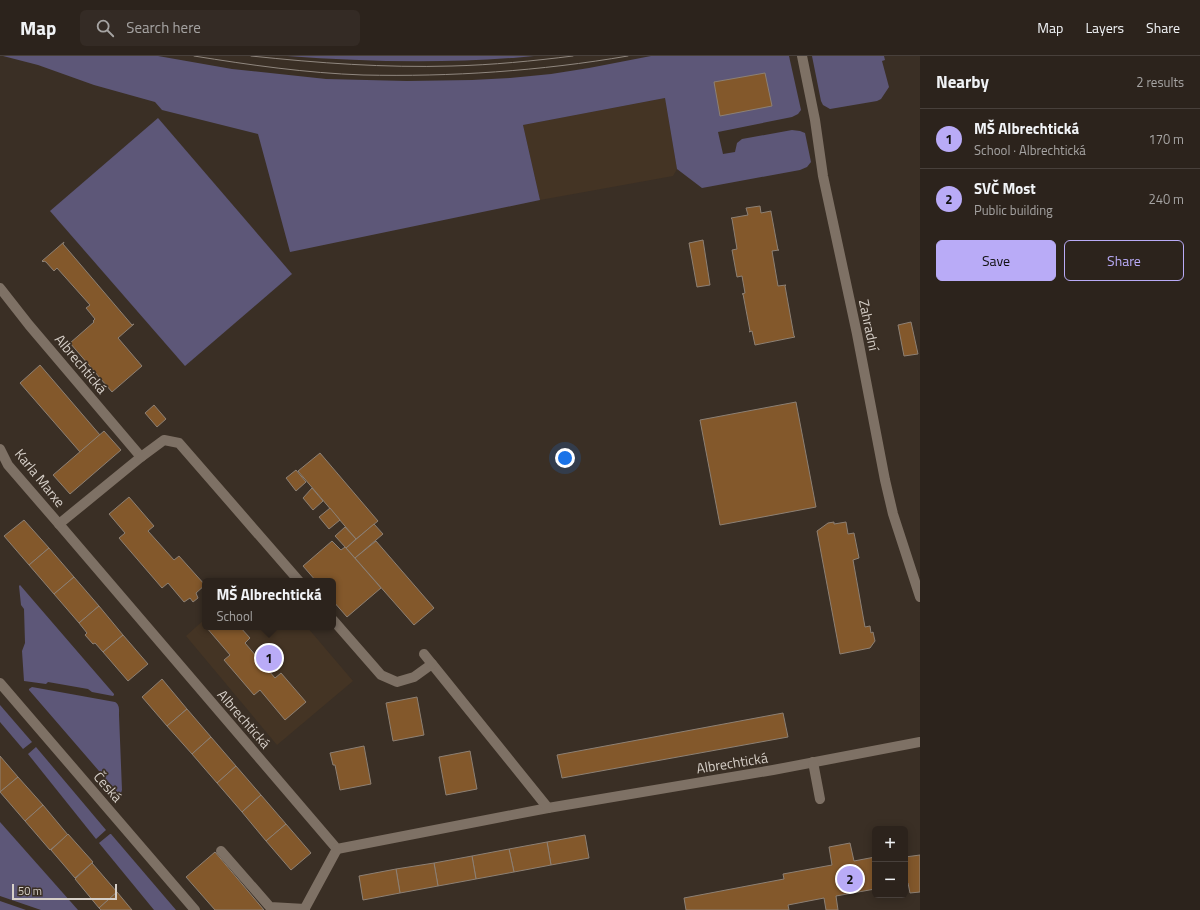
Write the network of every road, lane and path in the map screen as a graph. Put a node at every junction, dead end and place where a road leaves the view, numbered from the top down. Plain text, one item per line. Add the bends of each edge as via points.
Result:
1 (802, 56) edge
2 (0, 288) edge
3 (0, 449) edge
4 (141, 457) junction
5 (59, 524) junction
6 (296, 578) edge
7 (920, 597) edge
8 (336, 623) edge
9 (424, 654) dead end
10 (432, 664) junction
11 (0, 683) edge
12 (920, 742) edge
13 (813, 762) junction
14 (820, 800) dead end
15 (548, 808) junction
16 (338, 849) junction
17 (221, 851) dead end
18 (195, 910) edge
19 (305, 910) edge

1 - 7 street, Zahradní via 823,176 885,480 899,534
2 - 4 street, Albrechtická
3 - 5 street, Karla Marxe via 8,465
4 - 5 street
4 - 6 street via 164,440 179,443
5 - 16 street, Albrechtická
8 - 10 street via 381,675 397,682 414,677
9 - 10 street
10 - 15 street
11 - 18 street, Česká
12 - 13 street, Albrechtická
13 - 14 street
13 - 15 street, Albrechtická
15 - 16 street, Albrechtická
16 - 19 street
17 - 19 street via 270,907

